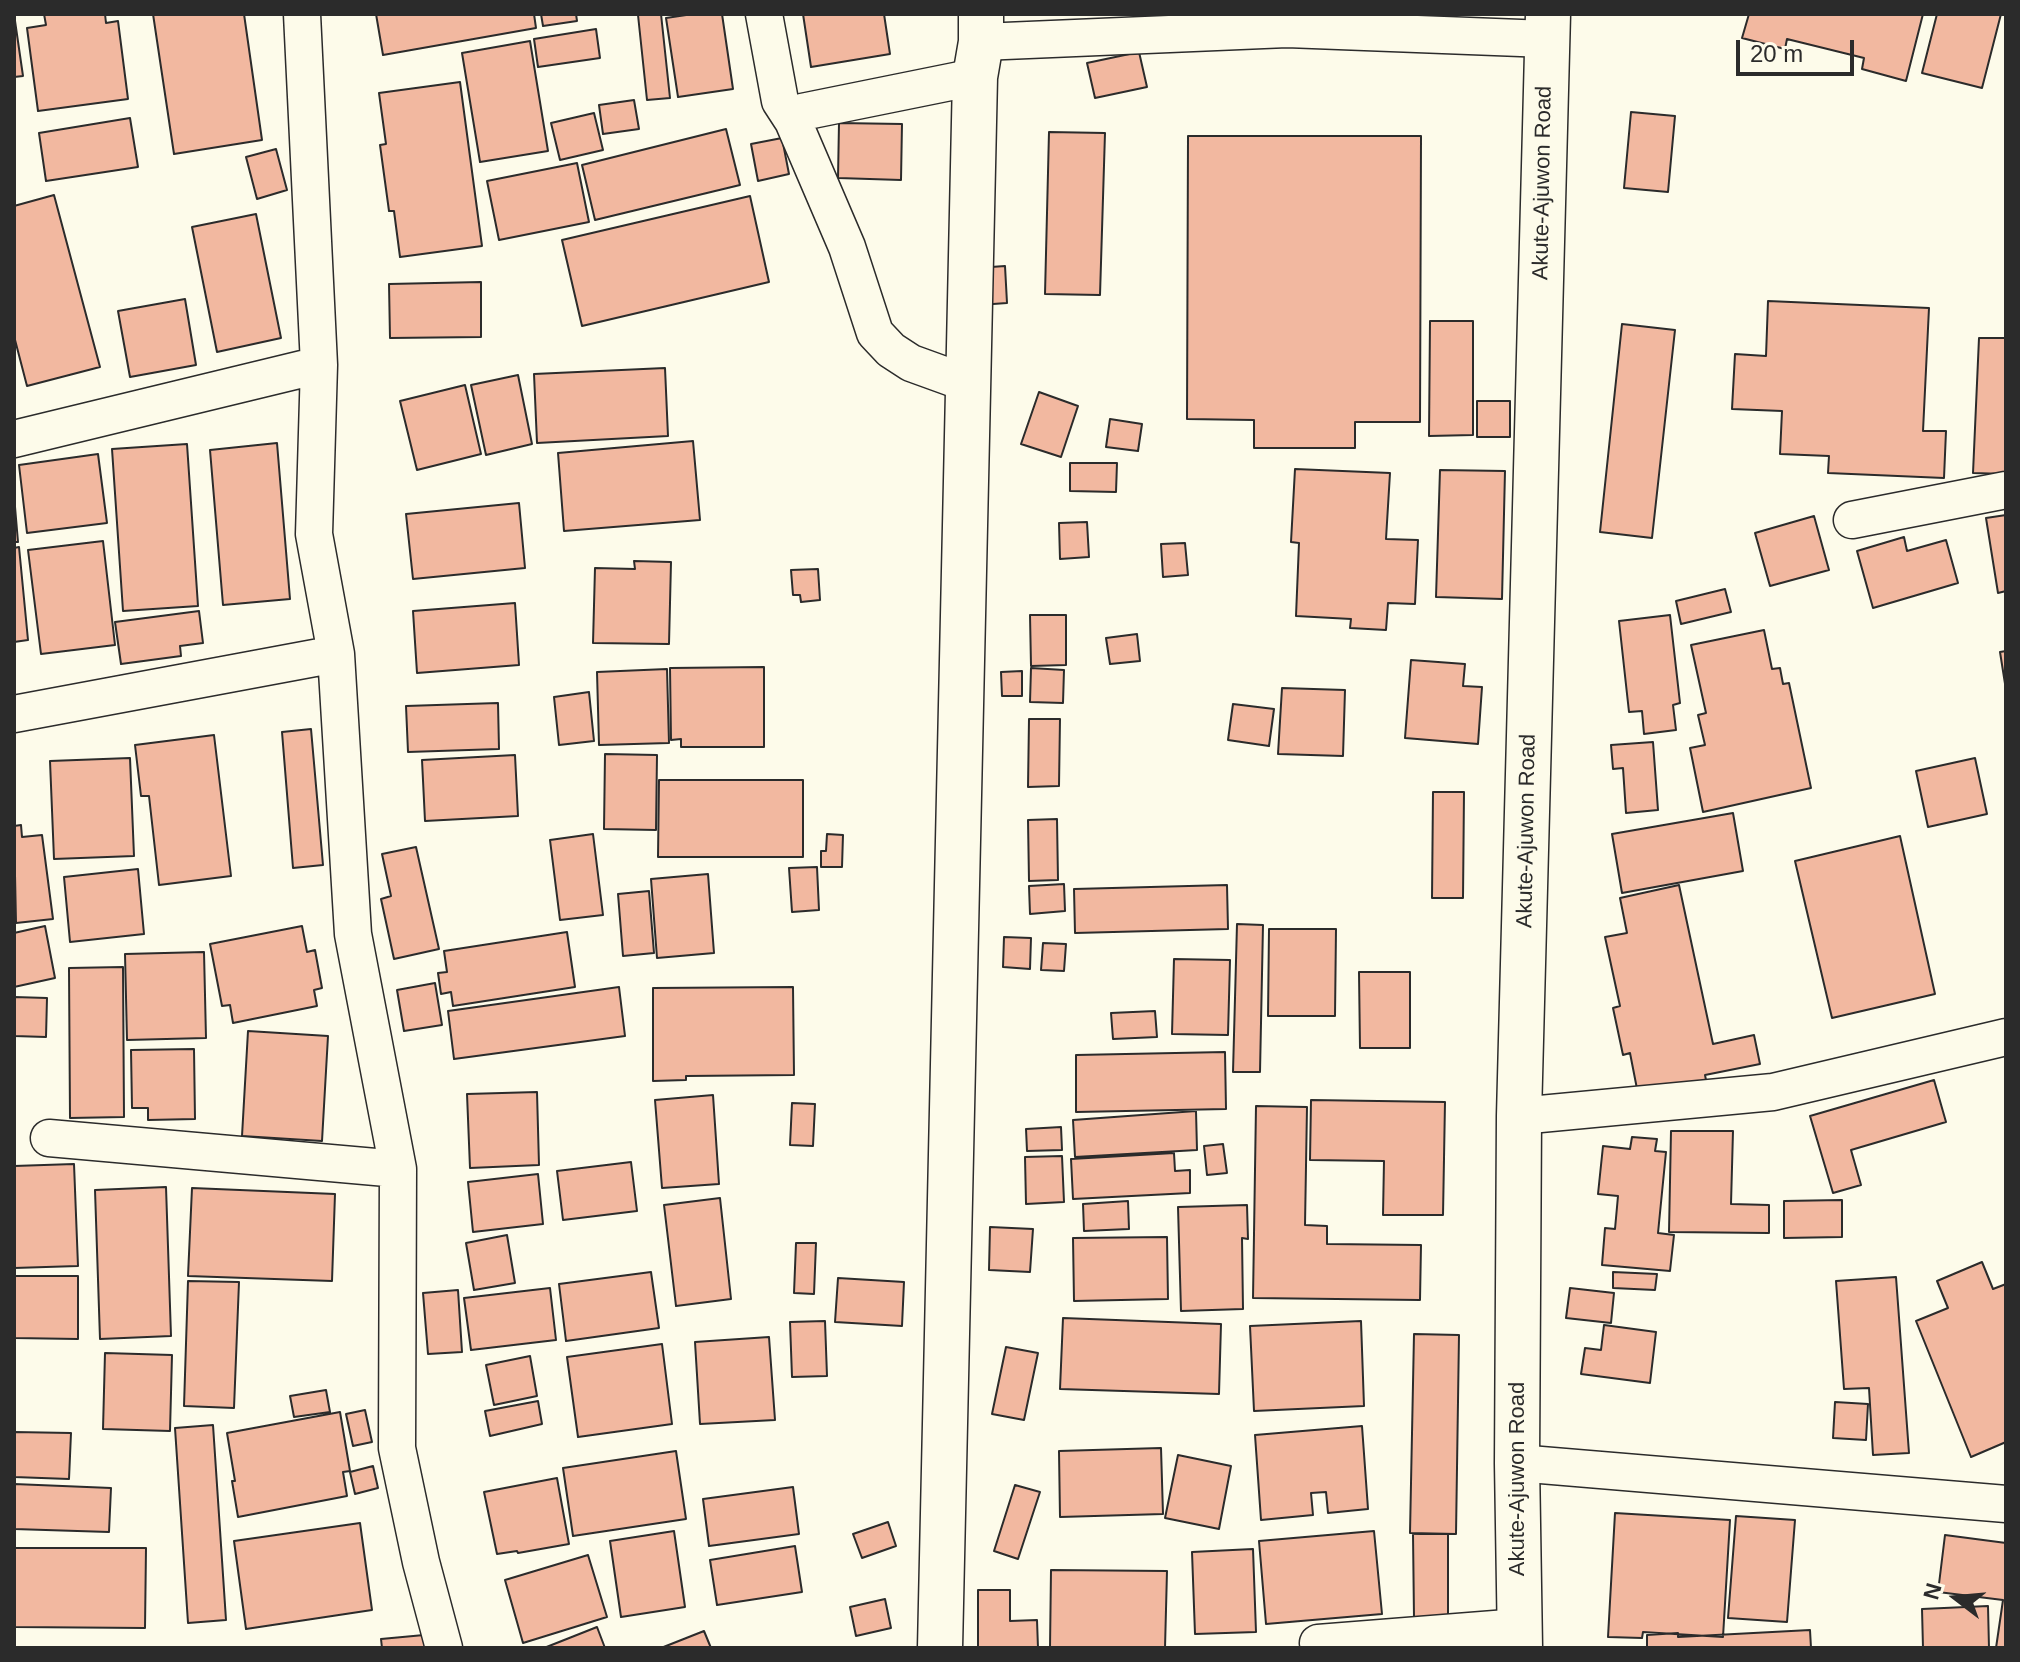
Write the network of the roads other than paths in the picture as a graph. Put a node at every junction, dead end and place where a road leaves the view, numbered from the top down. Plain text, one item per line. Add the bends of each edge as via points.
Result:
1 (302, 14) edge
2 (764, 14) edge
3 (1547, 26) edge
4 (979, 44) edge
5 (793, 121) junction
6 (319, 365) junction
7 (969, 384) junction
8 (14, 439) edge
9 (2006, 490) edge
10 (1852, 520) dead end
11 (336, 654) junction
12 (14, 714) edge
13 (2006, 1037) edge
14 (1519, 1116) junction
15 (49, 1138) dead end
16 (398, 1169) junction
17 (1517, 1463) junction
18 (2006, 1504) edge
19 (1520, 1637) edge
20 (1318, 1643) dead end
21 (444, 1648) edge
22 (940, 1648) edge

1 - 6 street
2 - 5 street via 780,101
3 - 4 street via 1287,29
3 - 14 main road, Akute-Ajuwon Road
4 - 5 street via 802,112
4 - 7 main road
5 - 7 street via 847,247 875,333 911,363
6 - 8 street
6 - 11 street via 314,534
7 - 22 main road
9 - 10 street
11 - 12 street
11 - 16 street via 353,934
13 - 14 street via 1773,1092
14 - 17 main road, Akute-Ajuwon Road
15 - 16 street
16 - 21 street via 397,1448
17 - 18 street
17 - 19 main road, Akute-Ajuwon Road
19 - 20 street

